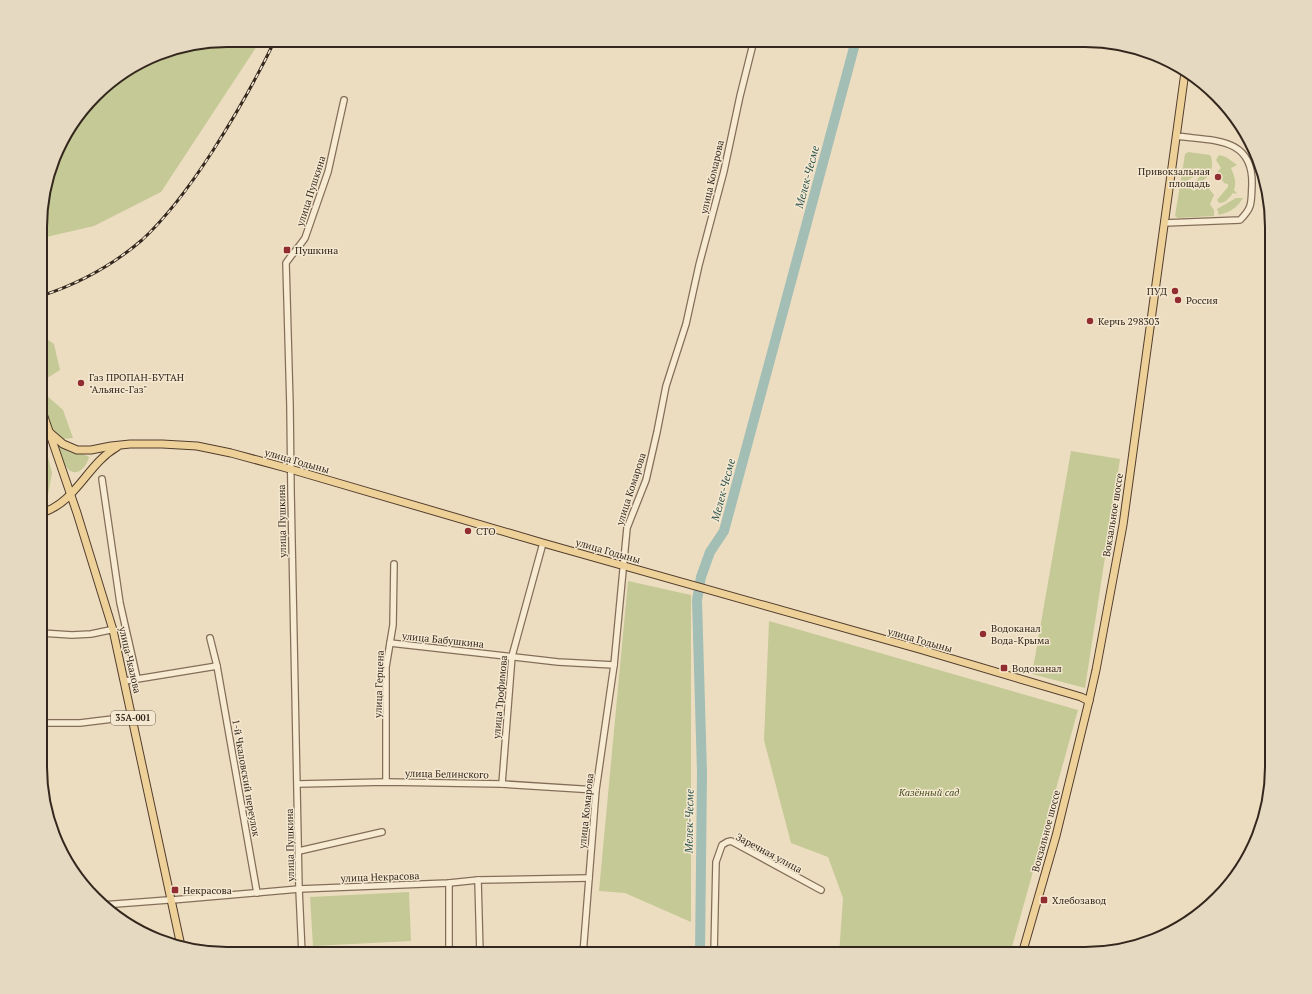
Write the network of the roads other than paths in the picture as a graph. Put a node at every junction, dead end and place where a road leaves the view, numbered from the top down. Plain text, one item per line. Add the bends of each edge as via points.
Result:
1 (752, 47) edge
2 (1184, 77) edge
3 (344, 100) dead end
4 (1176, 136) junction
5 (1164, 222) junction
6 (47, 432) joint
7 (119, 445) junction
8 (290, 469) junction
9 (102, 480) dead end
10 (69, 496) junction
11 (47, 510) edge
12 (543, 543) junction
13 (394, 564) dead end
14 (624, 566) junction
15 (112, 630) junction
16 (47, 633) edge
17 (210, 638) dead end
18 (390, 643) junction
19 (512, 656) junction
20 (614, 665) junction
21 (217, 666) junction
22 (137, 678) junction
23 (123, 682) junction
24 (1089, 701) junction
25 (131, 717) junction
26 (47, 723) edge
27 (386, 782) junction
28 (298, 784) junction
29 (502, 784) junction
30 (596, 790) junction
31 (382, 832) dead end
32 (299, 851) junction
33 (589, 878) junction
34 (478, 880) junction
35 (449, 883) junction
36 (299, 889) junction
37 (821, 890) dead end
38 (257, 893) junction
39 (170, 900) junction
40 (111, 904) edge
41 (177, 940) edge
42 (180, 941) edge
43 (302, 947) edge
44 (449, 947) edge
45 (480, 947) edge
46 (584, 947) edge
47 (714, 947) edge
48 (1024, 947) edge

1 - 14 street, улица Комарова via 686,324 666,386 646,480 627,528
2 - 4 main road, Вокзальное шоссе
3 - 8 street, улица Пушкина via 328,172 305,238 286,264
4 - 5 main road, Вокзальное шоссе
4 - 5 street via 1227,143 1239,148 1252,174 1251,206 1240,220
5 - 24 main road, Вокзальное шоссе via 1123,525
6 - 7 main road, улица Годыны via 63,444 77,450
6 - 10 main road, улица Чкалова / 35А-001
7 - 8 main road, улица Годыны via 197,446
7 - 10 main road via 101,458
8 - 12 main road, улица Годыны
8 - 28 street, улица Пушкина
9 - 22 street via 120,603
10 - 11 main road
10 - 15 main road, улица Чкалова / 35А-001 via 77,513
12 - 14 main road, улица Годыны
12 - 19 street, улица Трофимова
13 - 18 street, улица Герцена via 393,625
14 - 20 street, улица Комарова
14 - 24 main road, улица Годыны
15 - 16 street via 72,635
15 - 23 main road, улица Чкалова / 35А-001
17 - 21 street, 1-й Чкаловский переулок
18 - 19 street, улица Бабушкина
18 - 27 street, улица Герцена via 386,667
19 - 20 street, улица Бабушкина
19 - 29 street, улица Трофимова
20 - 30 street, улица Комарова
21 - 22 street
21 - 38 street, 1-й Чкаловский переулок
22 - 23 street
23 - 25 main road, улица Чкалова / 35А-001
24 - 48 main road, Вокзальное шоссе via 1056,836
25 - 26 street via 80,723
25 - 39 main road, улица Чкалова / 35А-001
27 - 28 street, улица Белинского
27 - 29 street, улица Белинского
28 - 32 street, улица Пушкина
29 - 30 street, улица Белинского
30 - 33 street, улица Комарова
31 - 32 street
32 - 36 street, улица Пушкина
33 - 34 street, улица Некрасова
33 - 46 street, улица Комарова
34 - 35 street, улица Некрасова
34 - 45 street
35 - 36 street, улица Некрасова
35 - 44 street
36 - 38 street, улица Некрасова
36 - 43 street, улица Пушкина
37 - 47 street, Заречная улица via 731,841 727,842 722,845 716,862
38 - 39 street, улица Некрасова
39 - 40 street, улица Некрасова
39 - 41 main road, улица Чкалова / 35А-001
39 - 42 main road, улица Чкалова / 35А-001

